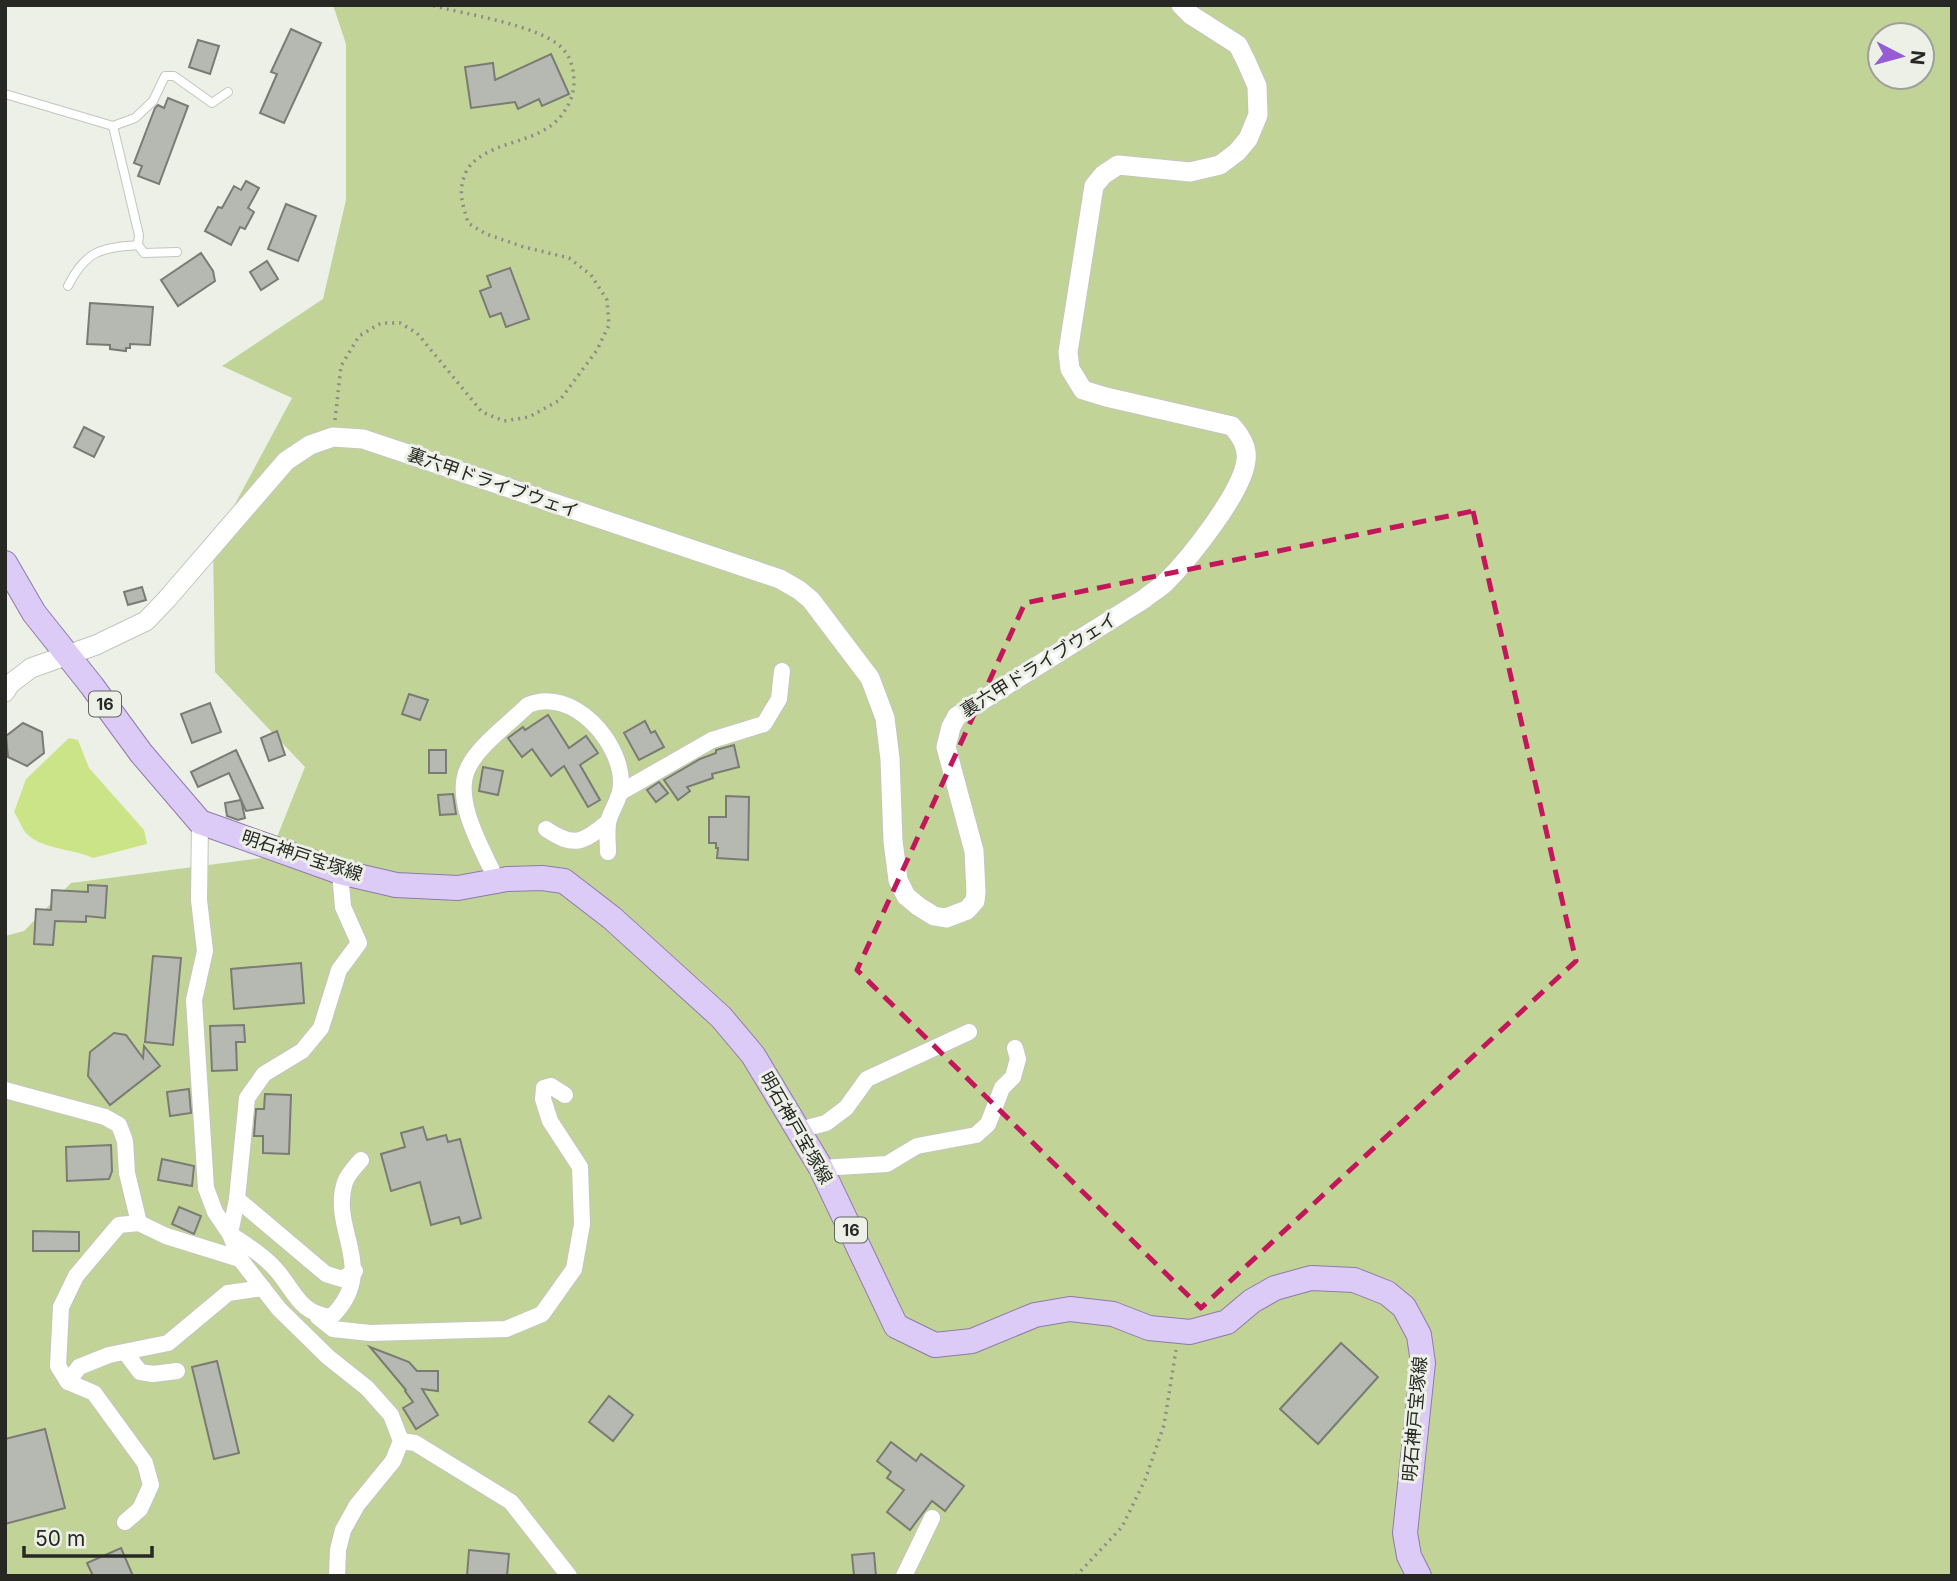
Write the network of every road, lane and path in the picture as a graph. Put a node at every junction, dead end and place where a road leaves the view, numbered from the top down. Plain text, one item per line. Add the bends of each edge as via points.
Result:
1 (432, 5) edge
2 (1181, 5) edge
3 (228, 92) dead end
4 (5, 94) edge
5 (113, 126) junction
6 (138, 245) junction
7 (177, 252) dead end
8 (68, 286) dead end
9 (333, 437) junction
10 (5, 563) edge
11 (68, 657) junction
12 (782, 671) dead end
13 (5, 691) edge
14 (621, 792) junction
15 (200, 822) junction
16 (608, 822) junction
17 (546, 829) dead end
18 (608, 852) dead end
19 (340, 872) junction
20 (497, 881) junction
21 (969, 1032) dead end
22 (1015, 1048) dead end
23 (5, 1090) edge
24 (565, 1095) dead end
25 (799, 1130) junction
26 (361, 1160) dead end
27 (821, 1168) junction
28 (237, 1199) junction
29 (139, 1223) junction
30 (229, 1234) junction
31 (240, 1259) junction
32 (355, 1271) junction
33 (263, 1289) junction
34 (316, 1315) junction
35 (1190, 1332) junction
36 (125, 1352) junction
37 (177, 1371) dead end
38 (68, 1382) junction
39 (401, 1440) junction
40 (932, 1518) dead end
41 (125, 1522) dead end
42 (338, 1576) edge
43 (569, 1576) edge
44 (904, 1576) edge
45 (1076, 1576) edge
46 (1419, 1576) edge

1 - 9 path via 540,35 563,48 572,63 574,90 554,124 486,153 467,170 460,192 468,223 498,239 569,258 591,275 607,300 609,325 597,350 560,400 529,417 504,421 482,412 417,333 400,323 381,323 359,335 341,366
2 - 9 street, 裏六甲ドライブウェイ via 1238,45 1257,86 1258,115 1248,139 1220,165 1190,172 1118,165 1094,186 1068,352 1070,369 1083,390 1232,426 1242,438 1247,458 1241,479 1217,519 1165,583 957,716 946,747 974,851 975,901 967,910 946,918 934,916 906,896 898,880 893,841 885,718 870,678 799,590 780,579 363,439
3 - 5 lane via 212,103 174,76 165,76 153,101 135,118
4 - 5 lane
5 - 6 lane
6 - 7 lane via 145,253
6 - 8 lane via 90,254
9 - 11 street, 裏六甲ドライブウェイ via 286,461 146,621
10 - 11 main road, 明石神戸宝塚線 / 16 via 34,613
11 - 13 street, 裏六甲ドライブウェイ via 31,668
11 - 15 main road, 明石神戸宝塚線 / 16
12 - 14 street via 779,699 764,724 712,740
14 - 16 street
14 - 20 street via 621,773 597,725 557,702 528,705 478,754 463,783 472,824
15 - 19 main road, 明石神戸宝塚線 / 16
15 - 30 street via 199,900 205,951 194,1000 206,1188
16 - 17 street via 585,840 572,842
16 - 18 street
19 - 20 main road, 明石神戸宝塚線 / 16 via 397,885 458,888
19 - 28 street via 343,907 359,943 339,970 321,1028 302,1051 264,1074 247,1098
20 - 25 main road, 明石神戸宝塚線 / 16 via 564,881 612,918 721,1017 753,1055
21 - 25 street via 867,1079 836,1116
22 - 27 street via 1018,1059 1013,1077 1002,1088 988,1124 976,1135 917,1146 887,1164
23 - 29 street via 106,1117 119,1125
24 - 34 street via 551,1086 544,1088 543,1099 550,1121 580,1167 582,1224 574,1269 542,1314 506,1329 370,1333 334,1329
25 - 27 main road, 明石神戸宝塚線 / 16
26 - 32 street via 345,1183 343,1210
27 - 35 main road, 明石神戸宝塚線 / 16 via 896,1326 935,1345 972,1341 1035,1315 1069,1309 1113,1314 1149,1328
28 - 30 street
28 - 32 street via 326,1274 342,1279
29 - 31 street
29 - 38 street via 119,1225 76,1276 61,1307 58,1366
30 - 31 street
30 - 34 street via 278,1271 295,1298
31 - 33 street
32 - 34 street via 344,1305 331,1317
33 - 36 street via 228,1293 169,1343
33 - 39 street via 328,1357 367,1388 391,1415
35 - 45 path via 1177,1344 1164,1425 1145,1480 1122,1527
35 - 46 main road, 明石神戸宝塚線 / 16 via 1227,1322 1275,1288 1311,1278 1354,1280 1387,1293 1404,1307 1419,1335 1423,1363 1405,1532
36 - 37 street via 140,1372
36 - 38 street via 79,1367
38 - 41 street via 94,1393 145,1464 152,1485 140,1509
39 - 42 street via 393,1461 343,1530
39 - 43 street via 415,1443 511,1502
40 - 44 street

